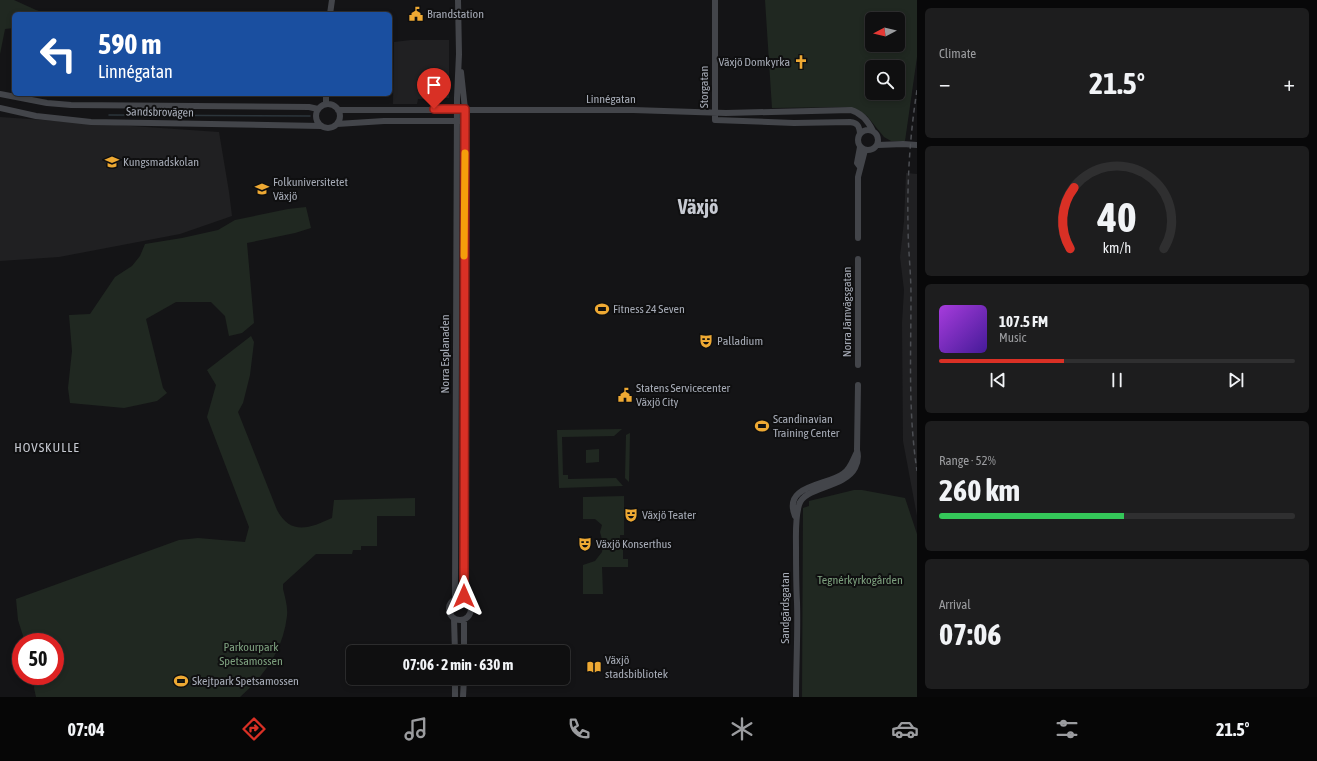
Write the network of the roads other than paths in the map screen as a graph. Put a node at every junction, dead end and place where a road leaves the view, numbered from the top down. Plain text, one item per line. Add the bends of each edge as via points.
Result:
1 (332, 0) edge
2 (458, 0) edge
3 (715, 0) edge
4 (330, 12) edge
5 (459, 54) junction
6 (0, 94) edge
7 (326, 96) edge
8 (326, 104) junction
9 (0, 108) edge
10 (318, 109) junction
11 (458, 109) junction
12 (465, 109) junction
13 (338, 110) junction
14 (715, 113) junction
15 (458, 121) junction
16 (465, 121) junction
17 (337, 124) junction
18 (321, 126) junction
19 (873, 131) junction
20 (860, 133) junction
21 (878, 145) junction
22 (917, 145) edge
23 (862, 148) junction
24 (858, 238) dead end
25 (858, 259) dead end
26 (858, 365) dead end
27 (858, 385) dead end
28 (464, 598) junction
29 (455, 599) junction
30 (454, 619) junction
31 (464, 620) junction
32 (454, 645) edge
33 (464, 645) edge
34 (455, 685) edge
35 (464, 685) edge
36 (455, 697) edge
37 (463, 697) edge
38 (796, 697) edge

1 - 4 main road
2 - 5 main road
3 - 14 main road, Storgatan
5 - 11 main road, Norra Esplanaden
5 - 12 main road, Norra Esplanaden
6 - 10 main road, Sandsbrovägen via 71,105
7 - 8 main road
8 - 10 main road
8 - 13 main road via 333,105
9 - 18 main road, Sandsbrovägen via 36,116 91,122
10 - 18 main road via 316,116
11 - 12 main road, Linnégatan
11 - 13 main road, Linnégatan
11 - 15 main road, Norra Esplanaden
12 - 14 main road, Linnégatan
12 - 16 main road, Norra Esplanaden
13 - 17 main road via 340,117
14 - 19 main road, Linnégatan via 851,110 865,118
14 - 20 main road, Storgatan via 715,120 850,122 858,125
15 - 16 main road
15 - 17 main road
15 - 29 main road, Norra Esplanaden
16 - 28 main road, Norra Esplanaden
17 - 18 main road via 330,128
19 - 20 main road via 866,130
19 - 21 main road via 878,137
20 - 23 main road via 858,139
21 - 22 main road
21 - 23 main road via 873,150
23 - 24 main road via 857,163 860,167
25 - 26 main road, Norra Järnvägsgatan
27 - 38 main road, Sandgärdsgatan via 857,450 852,464 838,477 801,495 796,518
28 - 29 main road
28 - 31 main road, Norra Esplanaden via 470,604 471,610 470,615
29 - 30 main road, Norra Esplanaden via 450,603 448,610
30 - 31 main road
30 - 32 main road, Norra Esplanaden
31 - 33 main road, Norra Esplanaden
34 - 36 main road
35 - 37 main road

